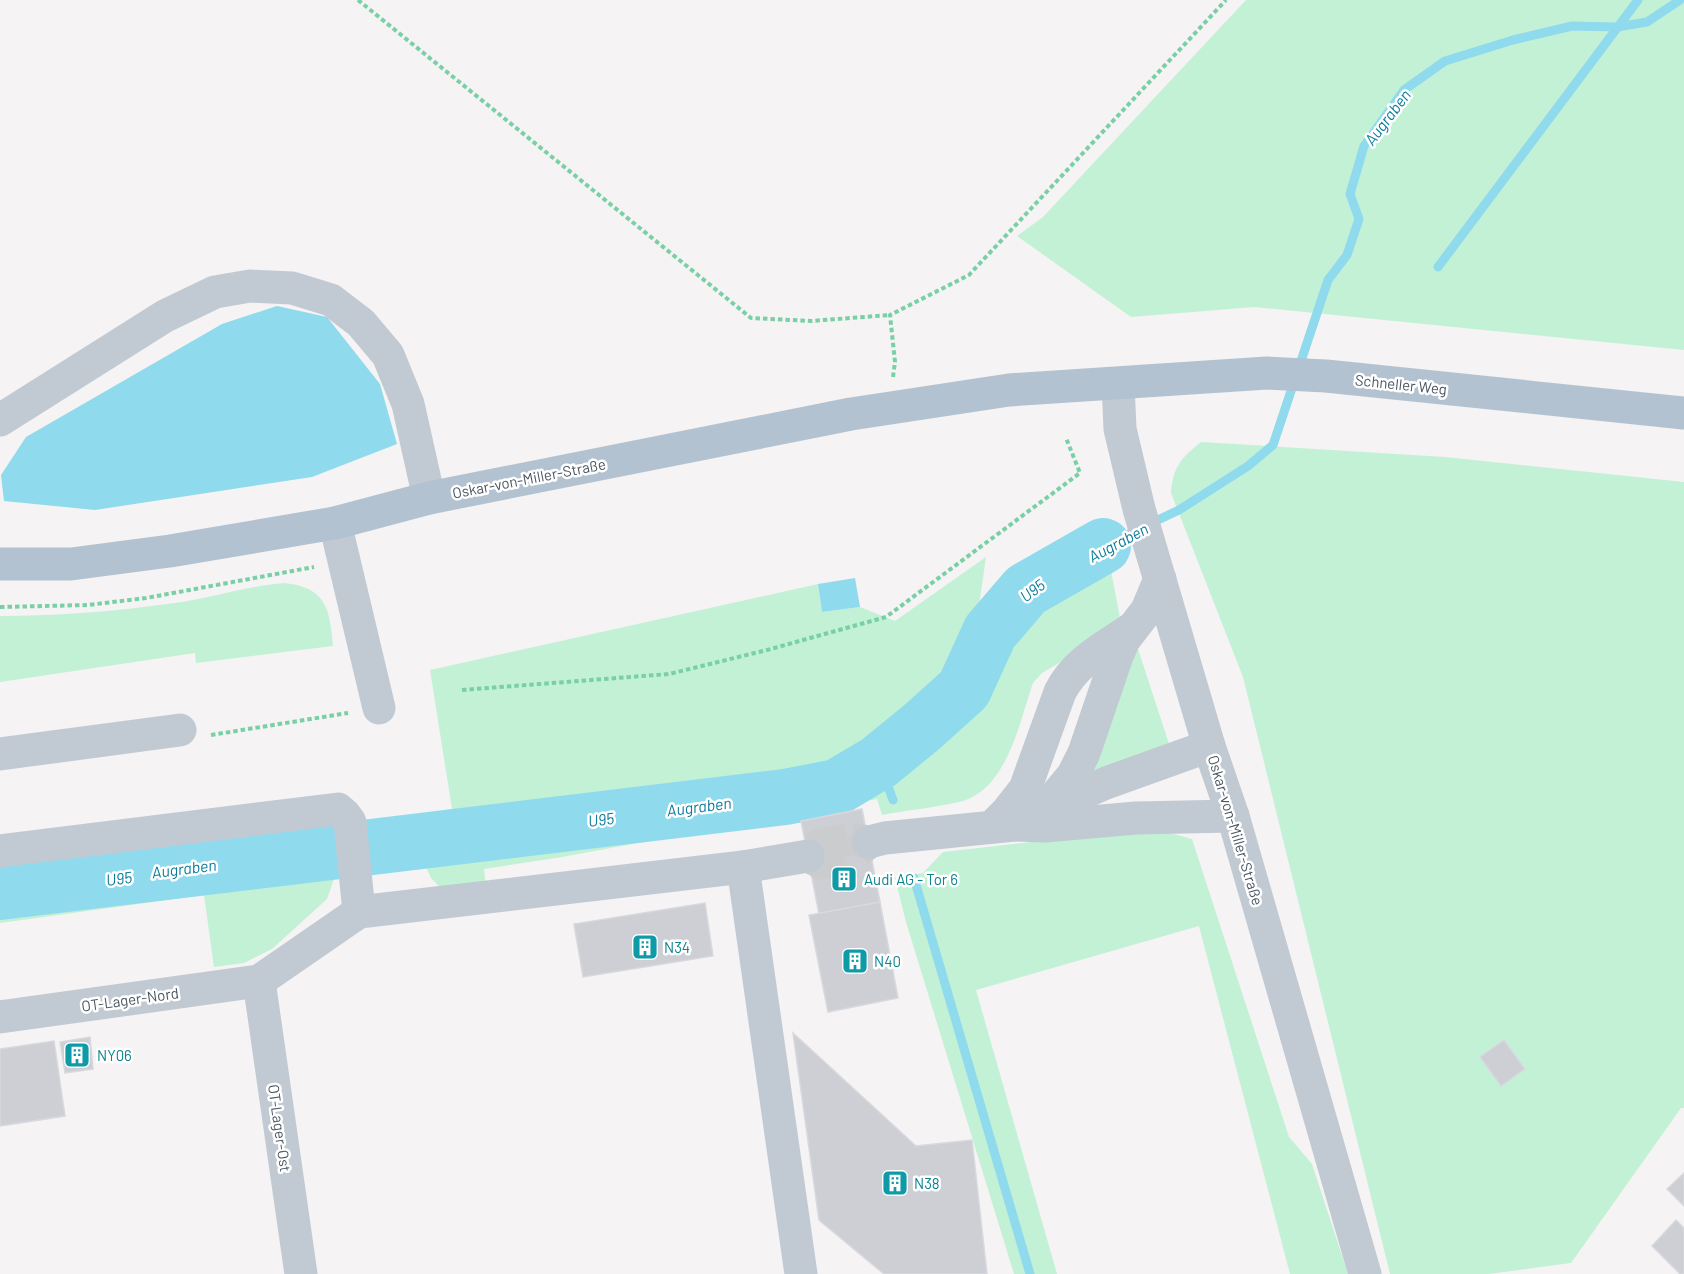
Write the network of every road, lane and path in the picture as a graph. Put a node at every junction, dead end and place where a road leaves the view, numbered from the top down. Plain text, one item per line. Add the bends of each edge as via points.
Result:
1 (358, 0) edge
2 (1226, 0) edge
3 (890, 315) junction
4 (1118, 384) junction
5 (1058, 387) joint
6 (888, 408) junction
7 (1684, 413) edge
8 (0, 420) edge
9 (1066, 438) dead end
10 (429, 498) junction
11 (335, 523) junction
12 (345, 562) junction
13 (0, 564) edge
14 (1160, 579) junction
15 (0, 607) edge
16 (1134, 627) junction
17 (462, 690) dead end
18 (379, 708) joint
19 (192, 733) joint
20 (1209, 746) junction
21 (0, 754) edge
22 (1044, 810) junction
23 (1233, 816) junction
24 (1003, 826) junction
25 (868, 842) tunnel mouth
26 (0, 851) edge
27 (808, 856) dead end
28 (743, 867) junction
29 (359, 912) junction
30 (259, 981) junction
31 (0, 1017) edge
32 (301, 1274) edge
33 (801, 1274) edge
34 (1365, 1274) edge

1 - 3 path via 751,318 811,321
2 - 3 path via 969,274
3 - 6 path via 895,362
4 - 5 main road, Schneller Weg
4 - 7 main road, Schneller Weg via 1267,373 1326,376
4 - 14 street, Oskar-von-Miller-Straße via 1120,429
5 - 6 main road, Oskar-von-Miller-Straße via 1009,390
6 - 10 main road, Oskar-von-Miller-Straße
8 - 10 street via 165,316 215,292 250,286 292,288 331,300 361,323 388,355 408,404
9 - 17 path via 1080,473 886,617 669,674
10 - 11 main road, Oskar-von-Miller-Straße
11 - 12 street
11 - 13 main road, Oskar-von-Miller-Straße via 71,564
12 - 15 path via 146,598 88,605
12 - 18 street
14 - 16 street via 1147,610
14 - 20 street, Oskar-von-Miller-Straße
16 - 22 street via 1117,656 1084,753 1073,775
16 - 24 street via 1088,657 1066,679 1025,789 1007,812
18 - 19 path
19 - 21 street
20 - 22 street
20 - 23 street, Oskar-von-Miller-Straße
22 - 24 street
23 - 24 street
23 - 34 street, Oskar-von-Miller-Straße
24 - 25 street
26 - 29 street via 338,809 350,822
27 - 28 street
28 - 29 street
28 - 33 street
29 - 30 street
30 - 31 street, OT-Lager-Nord
30 - 32 street, OT-Lager-Ost

